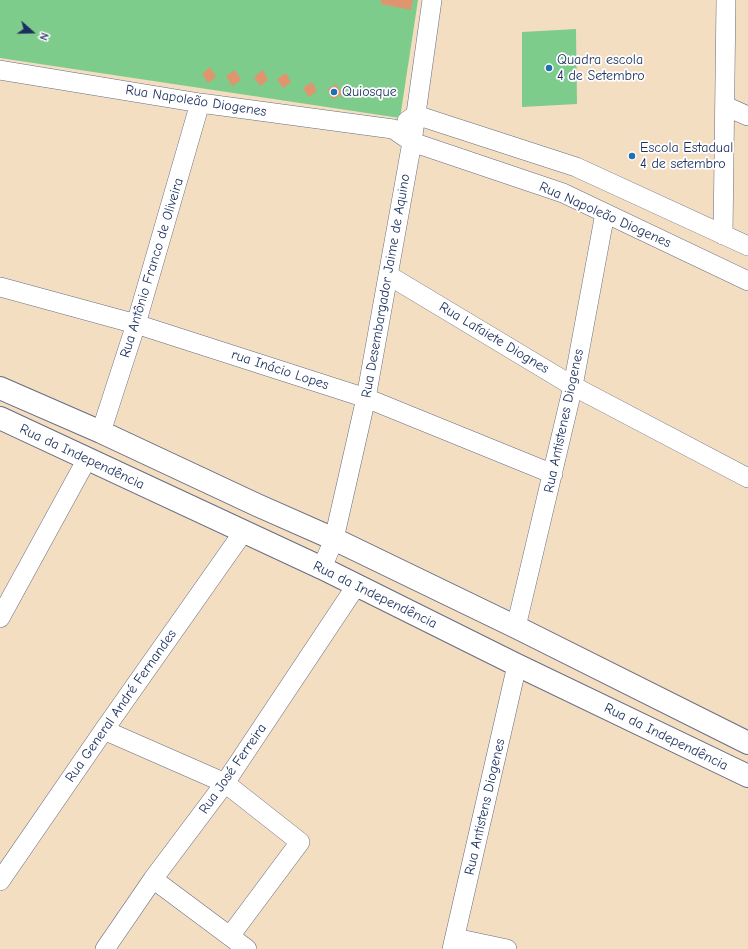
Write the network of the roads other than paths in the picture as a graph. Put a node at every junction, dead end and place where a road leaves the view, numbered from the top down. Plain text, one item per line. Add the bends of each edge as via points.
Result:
1 (432, 0) edge
2 (726, 0) edge
3 (0, 70) edge
4 (200, 103) junction
5 (725, 106) junction
6 (416, 115) junction
7 (748, 116) edge
8 (393, 129) junction
9 (412, 142) junction
10 (576, 167) junction
11 (563, 193) junction
12 (605, 213) junction
13 (723, 235) junction
14 (748, 246) edge
15 (388, 275) junction
16 (748, 281) edge
17 (0, 287) edge
18 (136, 324) junction
19 (574, 386) junction
20 (0, 388) edge
21 (366, 398) junction
22 (0, 418) edge
23 (101, 432) junction
24 (87, 459) junction
25 (553, 474) junction
26 (748, 478) edge
27 (244, 531) junction
28 (334, 539) junction
29 (322, 568) junction
30 (356, 586) junction
31 (0, 618) edge
32 (516, 628) junction
33 (517, 665) junction
34 (104, 730) junction
35 (748, 743) edge
36 (748, 776) edge
37 (225, 783) junction
38 (153, 879) junction
39 (0, 881) edge
40 (230, 936) junction
41 (453, 944) edge
42 (105, 949) edge
43 (247, 949) edge
44 (507, 949) edge

1 - 6 street, Rua Desembargador Jaime de Aquino
2 - 5 street
3 - 4 street, Rua Napoleão Diogenes
4 - 8 street, Rua Napoleão Diogenes
4 - 18 street, Rua Antônio Franco de Oliveira
5 - 7 street
5 - 13 street
6 - 8 street
6 - 9 street, Rua Desembargador Jaime de Aquino
6 - 10 street, Rua Napoleão Diogenes
8 - 9 street, Rua Napoleão Diogenes
9 - 11 street, Rua Napoleão Diogenes
9 - 15 street, Rua Desembargador Jaime de Aquino
10 - 11 street
10 - 13 street, Rua Napoleão Diogenes
11 - 12 street, Rua Napoleão Diogenes
12 - 16 street, Rua Napoleão Diogenes
12 - 19 street, Rua Antistenes Diogenes
13 - 14 street, Rua Napoleão Diogenes
15 - 19 street, Rua Lafaiete Diognes
15 - 21 street, Rua Desembargador Jaime de Aquino
17 - 18 street, rua Inácio Lopes
18 - 21 street, rua Inácio Lopes
18 - 23 street, Rua Antônio Franco de Oliveira
19 - 25 street, Rua Antistenes Diogenes
19 - 26 street, Rua Lafaiete Diognes
20 - 23 highway, Rua da Independência
21 - 25 street, rua Inácio Lopes
21 - 28 street, Rua Desembargador Jaime de Aquino
22 - 24 highway, Rua da Independência
23 - 28 highway, Rua da Independência
24 - 27 highway, Rua da Independência
24 - 31 street
25 - 32 street, Rua Antistenes Diogenes
27 - 29 highway, Rua da Independência
27 - 34 street, Rua General André Fernandes
28 - 29 street, Rua Desembargador Jaime de Aquino
28 - 32 highway, Rua da Independência
29 - 30 highway, Rua da Independência
30 - 33 highway, Rua da Independência
30 - 37 street, Rua José Ferreira
32 - 35 highway, Rua da Independência
33 - 36 highway, Rua da Independência
33 - 41 street, Rua Antistens Diogenes
34 - 37 street
34 - 39 street, Rua General André Fernandes
37 - 38 street, Rua José Ferreira
37 - 40 street via 300,842
38 - 40 street
38 - 42 street, Rua José Ferreira
40 - 43 street
41 - 44 street

